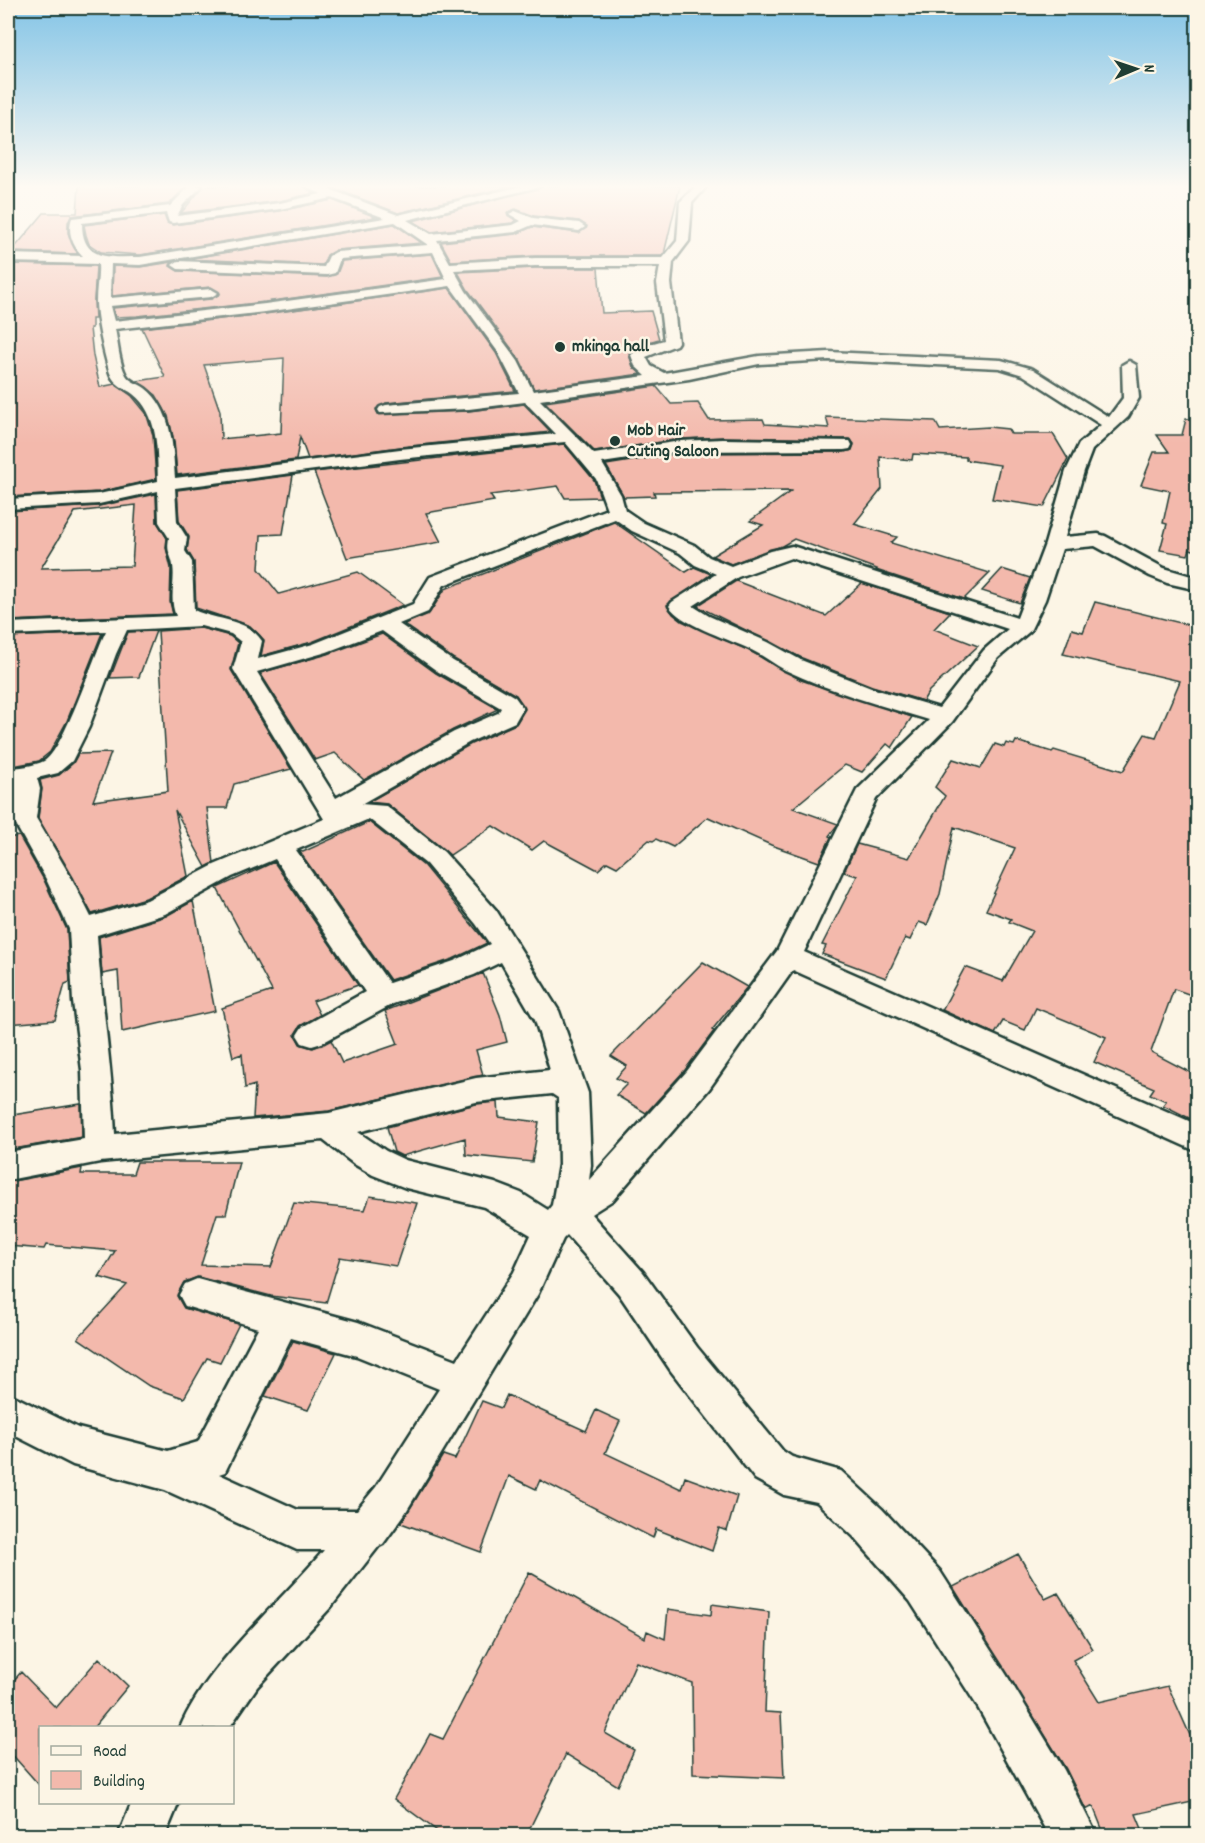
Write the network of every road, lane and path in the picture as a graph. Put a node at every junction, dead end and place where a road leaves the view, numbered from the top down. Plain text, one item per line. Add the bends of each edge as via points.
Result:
1 (105, 272) edge
2 (464, 272) edge
3 (666, 272) edge
4 (450, 274) junction
5 (211, 293) dead end
6 (103, 303) junction
7 (106, 326) junction
8 (1129, 365) dead end
9 (660, 377) junction
10 (528, 396) junction
11 (386, 410) dead end
12 (1111, 424) junction
13 (570, 437) junction
14 (844, 445) dead end
15 (590, 460) junction
16 (168, 484) junction
17 (8, 504) edge
18 (617, 512) junction
19 (1054, 544) junction
20 (731, 573) junction
21 (1197, 584) edge
22 (197, 621) junction
23 (120, 623) junction
24 (384, 623) junction
25 (1023, 627) junction
26 (8, 629) edge
27 (244, 669) junction
28 (944, 717) junction
29 (16, 775) edge
30 (336, 816) junction
31 (281, 848) junction
32 (83, 929) junction
33 (507, 948) junction
34 (788, 956) junction
35 (383, 996) junction
36 (312, 1035) dead end
37 (573, 1093) junction
38 (329, 1126) junction
39 (1197, 1139) edge
40 (100, 1149) junction
41 (8, 1166) edge
42 (559, 1220) junction
43 (197, 1295) dead end
44 (282, 1319) junction
45 (465, 1381) junction
46 (8, 1412) edge
47 (168, 1471) junction
48 (369, 1530) junction
49 (203, 1726) edge
50 (156, 1804) edge
51 (141, 1836) edge
52 (1074, 1836) edge

1 - 6 street
2 - 4 street
3 - 9 street via 671,342 638,355 647,370
4 - 7 street via 285,306
4 - 10 street via 511,361
5 - 6 street
6 - 7 street
7 - 16 street via 118,375 139,391 160,422
8 - 12 street via 1131,398
9 - 10 street
9 - 12 street via 800,357 1001,363 1028,372
10 - 11 street
10 - 13 street
12 - 19 street via 1085,448
13 - 15 street
13 - 16 street
14 - 15 street via 713,444
15 - 18 street via 615,497
16 - 17 street via 99,499
16 - 22 street via 168,522 178,538 176,551 182,562 182,605 185,614
18 - 20 street via 638,527
18 - 24 street via 437,581 421,608
19 - 21 street via 1098,540 1157,572
19 - 25 street
20 - 25 street via 792,552
20 - 28 street via 679,606 793,665 863,693
22 - 23 street
22 - 27 street via 244,631 252,641
23 - 26 street
23 - 29 street via 60,761 50,768
24 - 27 street via 320,648
24 - 30 street via 512,708 507,717 462,736
25 - 28 street via 991,654
27 - 30 street
28 - 34 street via 866,795
29 - 32 street via 28,789 24,818
30 - 31 street
30 - 33 street via 377,812 435,858
31 - 32 street via 223,871 156,907
31 - 35 street
32 - 40 street via 87,1002 97,1070
33 - 35 street via 464,968
33 - 37 street via 549,1019
34 - 39 street
34 - 42 street via 698,1080 601,1190
35 - 36 street
37 - 38 street via 558,1082 519,1084 476,1090
37 - 42 street via 575,1165
38 - 40 street
38 - 42 street via 360,1152 404,1174 469,1188
40 - 41 street
42 - 45 street via 526,1283
42 - 52 street via 631,1283 684,1359 769,1465 784,1475 828,1485 868,1522 925,1586 991,1689
43 - 44 street
44 - 45 street via 358,1340
44 - 47 street via 210,1458
45 - 48 street
46 - 47 street via 73,1446
47 - 48 street via 297,1530
48 - 49 street via 242,1672
50 - 51 street

